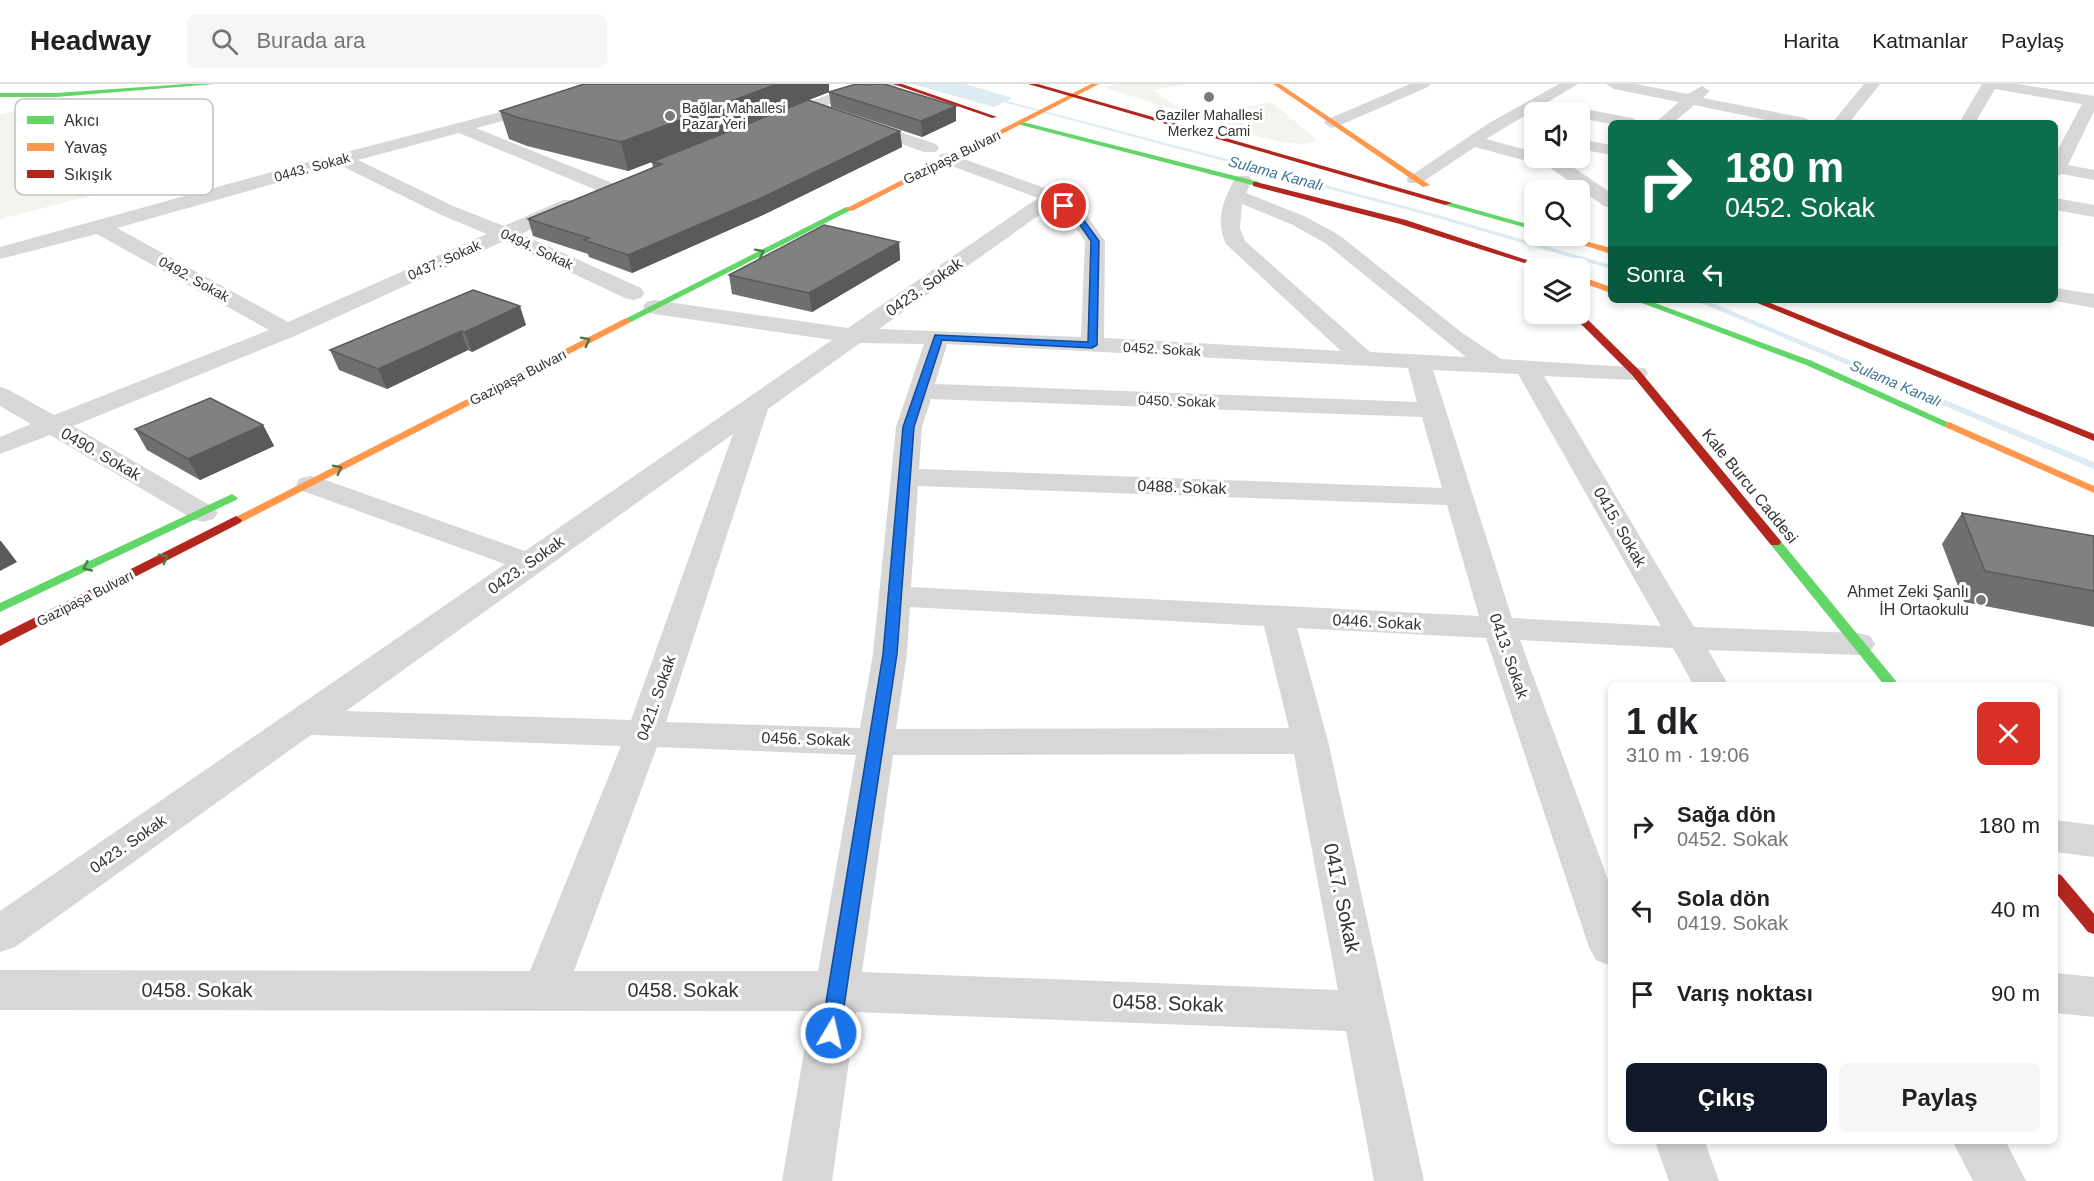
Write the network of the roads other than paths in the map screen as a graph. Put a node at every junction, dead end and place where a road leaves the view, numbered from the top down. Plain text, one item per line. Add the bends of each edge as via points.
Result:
1 (212, 84) edge
2 (626, 84) edge
3 (893, 84) edge
4 (1032, 84) edge
5 (1096, 84) edge
6 (1423, 84) edge
7 (1570, 84) edge
8 (1614, 84) edge
9 (1711, 84) edge
10 (1872, 84) edge
11 (1990, 84) edge
12 (1282, 85) edge
13 (1058, 87) edge
14 (0, 95) edge
15 (1074, 95) junction
16 (1031, 99) dead end
17 (1690, 99) junction
18 (2092, 101) edge
19 (1538, 102) edge
20 (810, 107) junction
21 (1524, 110) edge
22 (1590, 115) edge
23 (1617, 120) edge
24 (1666, 120) edge
25 (1791, 120) edge
26 (1842, 120) edge
27 (1968, 120) edge
28 (1020, 123) junction
29 (1332, 123) junction
30 (1495, 126) junction
31 (973, 127) dead end
32 (461, 128) junction
33 (757, 128) edge
34 (2076, 131) junction
35 (1524, 132) edge
36 (2094, 135) edge
37 (1472, 141) junction
38 (1590, 146) edge
39 (1608, 149) edge
40 (939, 150) junction
41 (342, 159) junction
42 (910, 159) dead end
43 (2058, 166) edge
44 (2058, 170) edge
45 (2094, 175) edge
46 (1415, 179) junction
47 (629, 180) edge
48 (1239, 188) junction
49 (608, 189) junction
50 (1052, 197) junction
51 (1608, 200) edge
52 (2058, 205) edge
53 (1467, 208) junction
54 (2094, 211) edge
55 (1524, 225) edge
56 (100, 227) junction
57 (503, 233) junction
58 (1590, 245) edge
59 (1608, 250) edge
60 (0, 253) edge
61 (1500, 253) junction
62 (1524, 261) edge
63 (1524, 271) edge
64 (1590, 283) edge
65 (1608, 289) edge
66 (2058, 295) edge
67 (639, 297) junction
68 (2094, 301) edge
69 (1648, 303) edge
70 (1762, 303) edge
71 (1586, 324) edge
72 (287, 331) junction
73 (853, 336) junction
74 (938, 337) junction
75 (1092, 345) junction
76 (1365, 360) junction
77 (1418, 362) junction
78 (1497, 367) junction
79 (1527, 368) junction
80 (1636, 372) junction
81 (920, 391) junction
82 (0, 395) edge
83 (757, 403) junction
84 (1433, 410) junction
85 (51, 425) junction
86 (2094, 438) edge
87 (0, 446) edge
88 (905, 477) junction
89 (310, 484) junction
90 (2094, 490) edge
91 (244, 492) dead end
92 (1459, 496) junction
93 (203, 513) junction
94 (530, 563) junction
95 (895, 596) junction
96 (0, 608) edge
97 (1278, 616) junction
98 (1499, 628) junction
99 (1684, 638) junction
100 (0, 641) edge
101 (1858, 644) junction
102 (1710, 682) edge
103 (1890, 682) edge
104 (303, 722) junction
105 (644, 734) junction
106 (1310, 741) junction
107 (876, 742) junction
108 (2058, 836) edge
109 (2094, 841) edge
110 (2058, 884) edge
111 (2094, 927) edge
112 (0, 934) edge
113 (1608, 938) edge
114 (0, 990) edge
115 (545, 990) junction
116 (838, 990) junction
117 (2058, 993) edge
118 (2094, 997) edge
119 (1365, 1011) junction
120 (1681, 1144) edge
121 (1979, 1144) edge
122 (807, 1181) edge
123 (1399, 1181) edge
124 (1694, 1181) edge
125 (2001, 1181) edge

1 - 14 street
2 - 32 street, 0443. Sokak
3 - 20 street
3 - 31 street, Gazipaşa Bulvarı via 1000,114
4 - 13 street
5 - 15 street
6 - 29 street
7 - 19 street
8 - 17 street
9 - 17 street
10 - 26 street
11 - 18 street
11 - 27 street
12 - 29 street
13 - 15 street
13 - 16 street
15 - 28 street, Gazipaşa Bulvarı
15 - 53 street
17 - 24 street
17 - 25 street
18 - 34 street
20 - 33 street
20 - 40 street
21 - 30 street
22 - 23 street
28 - 40 street, Gazipaşa Bulvarı
28 - 48 street
29 - 46 street
30 - 35 street
30 - 37 street
32 - 41 street, 0443. Sokak
32 - 49 street
34 - 36 street
34 - 43 street
37 - 46 street
37 - 51 street via 1555,164
38 - 39 street
40 - 42 street, Gazipaşa Bulvarı
40 - 50 street
67 -> 40 street, Gazipaşa Bulvarı
41 - 56 street, 0443. Sokak
41 - 57 street, 0494. Sokak
44 - 45 street
46 - 53 street
47 - 49 street, 0437. Sokak
48 - 61 street via 1402,222
48 - 76 street via 1228,221 1236,244
48 - 78 street via 1330,238 1460,344
49 - 57 street, 0437. Sokak
50 - 73 street, 0423. Sokak
50 - 75 street via 1075,213 1095,241
52 - 54 street
53 - 55 street
53 - 61 street
56 - 60 street, 0443. Sokak
56 - 72 street, 0492. Sokak
57 - 67 street, 0494. Sokak
57 - 72 street, 0437. Sokak
58 - 59 street
61 - 62 street
61 - 63 street
64 - 65 street
66 - 68 street
67 - 73 street, 0452. Sokak
89 -> 67 street, Gazipaşa Bulvarı
69 - 90 street via 1809,363
70 - 86 street
71 - 80 street, Kale Burcu Caddesi
72 - 85 street, 0437. Sokak
73 - 74 street, 0452. Sokak
73 - 83 street, 0423. Sokak
74 - 75 street, 0452. Sokak
74 - 81 street
75 - 76 street, 0452. Sokak
76 - 77 street, 0452. Sokak
77 - 78 street, 0452. Sokak
77 - 84 street, 0413. Sokak
78 - 79 street, 0452. Sokak
79 - 80 street, 0452. Sokak
79 - 99 street, 0415. Sokak
80 - 101 street, Kale Burcu Caddesi
81 - 84 street, 0450. Sokak
81 - 88 street via 909,427
82 - 85 street, 0490. Sokak
83 - 94 street, 0423. Sokak
83 - 105 street, 0421. Sokak
84 - 92 street, 0413. Sokak
85 - 87 street, 0437. Sokak
85 - 93 street, 0490. Sokak
88 - 92 street, 0488. Sokak
88 - 95 street
89 - 94 street
100 -> 89 street, Gazipaşa Bulvarı
91 - 93 street, Gazipaşa Bulvarı
92 - 98 street, 0413. Sokak
93 -> 96 street, Gazipaşa Bulvarı
94 - 104 street, 0423. Sokak
95 - 97 street, 0446. Sokak
95 - 107 street
97 - 98 street, 0446. Sokak
97 - 106 street, 0417. Sokak
98 - 99 street, 0446. Sokak
98 - 113 street, 0413. Sokak
99 - 101 street, 0446. Sokak
99 - 102 street, 0415. Sokak
101 - 103 street, Kale Burcu Caddesi
104 - 105 street, 0456. Sokak
104 - 112 street, 0423. Sokak
105 - 107 street, 0456. Sokak
105 - 115 street, 0421. Sokak
106 - 107 street, 0456. Sokak
106 - 119 street, 0417. Sokak
107 - 116 street
108 - 109 street
110 - 111 street
114 - 115 street, 0458. Sokak
115 - 116 street, 0458. Sokak
116 - 119 street, 0458. Sokak
116 - 122 street
117 - 118 street
119 - 123 street, 0417. Sokak
120 - 124 street
121 - 125 street

